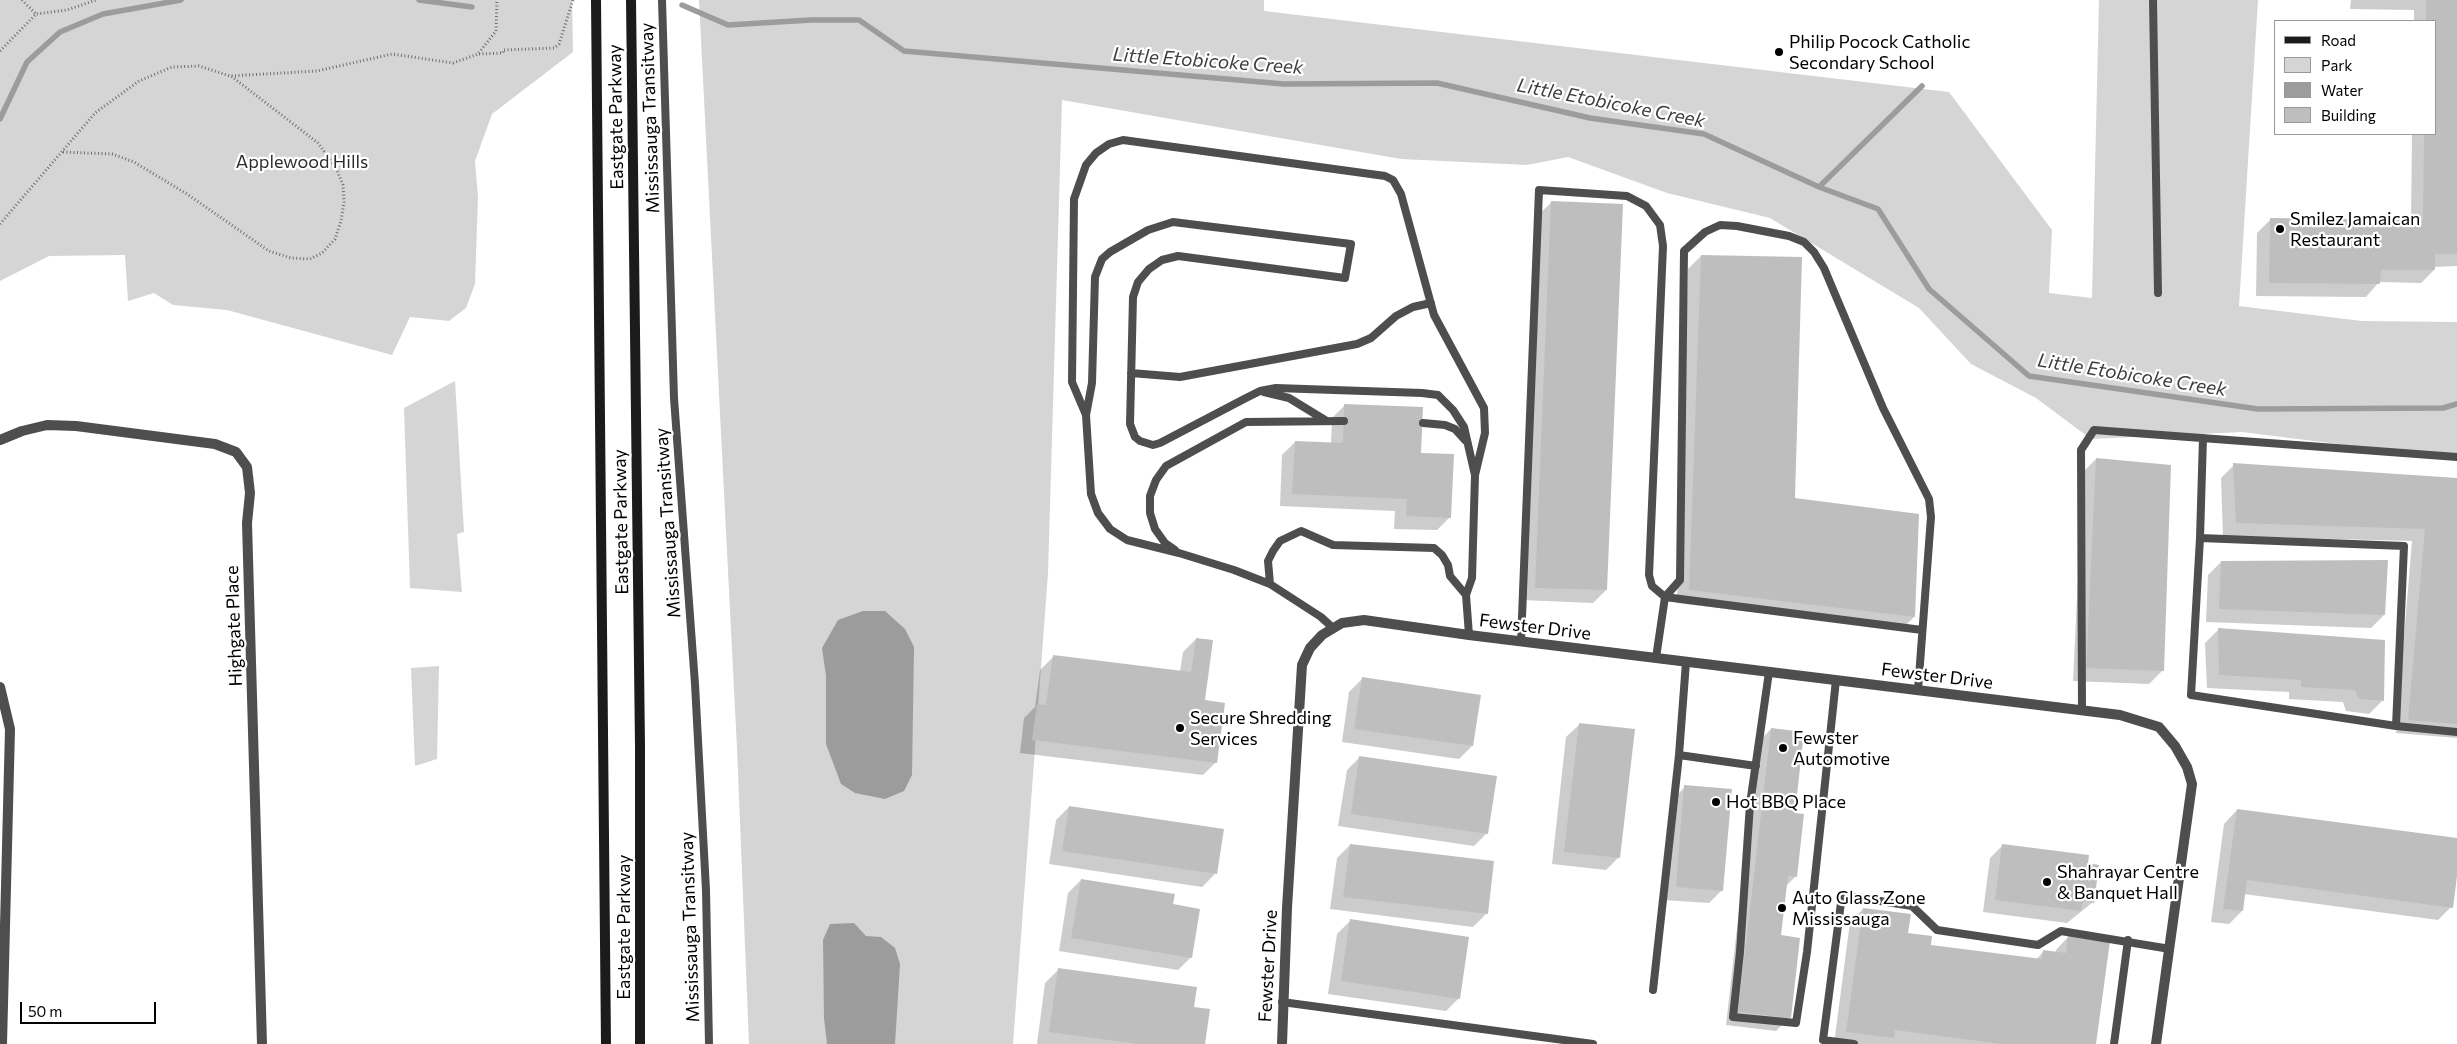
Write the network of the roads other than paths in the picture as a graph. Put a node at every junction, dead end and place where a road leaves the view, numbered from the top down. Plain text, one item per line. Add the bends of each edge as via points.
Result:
1 (596, 0) edge
2 (631, 0) edge
3 (662, 0) edge
4 (2154, 0) edge
5 (2158, 293) dead end
6 (1431, 303) junction
7 (1131, 373) junction
8 (1260, 391) junction
9 (1086, 415) junction
10 (1325, 420) junction
11 (1344, 421) dead end
12 (1423, 423) dead end
13 (2203, 438) junction
14 (0, 440) edge
15 (1468, 446) junction
16 (2457, 457) edge
17 (1475, 475) junction
18 (2200, 538) junction
19 (1179, 553) junction
20 (1270, 584) junction
21 (1466, 595) junction
22 (1664, 596) junction
23 (1334, 628) junction
24 (1922, 630) junction
25 (1469, 635) junction
26 (1521, 642) junction
27 (1656, 658) junction
28 (1686, 662) junction
29 (1769, 672) junction
30 (1836, 680) junction
31 (0, 687) edge
32 (1918, 690) junction
33 (2082, 711) junction
34 (2396, 726) junction
35 (2457, 732) edge
36 (1679, 755) junction
37 (1756, 766) junction
38 (4, 802) edge
39 (2128, 940) junction
40 (2170, 949) junction
41 (1653, 990) dead end
42 (1282, 1002) junction
43 (2, 1044) edge
44 (262, 1044) edge
45 (606, 1044) edge
46 (640, 1044) edge
47 (709, 1044) edge
48 (1282, 1044) edge
49 (1593, 1044) edge
50 (1854, 1044) edge
51 (2114, 1044) edge
52 (2156, 1044) edge

1 - 45 main road, Eastgate Parkway
2 - 46 main road, Eastgate Parkway via 640,746
3 - 47 lane, Mississauga Transitway via 674,398 695,684 706,890
4 - 5 lane
6 - 7 lane via 1413,307 1396,316 1383,330 1357,344 1180,378
6 - 9 lane via 1401,194 1398,186 1385,176 1123,140 1109,144 1086,165 1074,199 1072,382
6 - 17 lane via 1434,315 1484,408 1485,433
7 - 8 lane via 1130,424 1135,437 1146,444 1160,443
7 - 9 lane via 1133,298 1138,282 1162,260 1178,256 1345,278 1351,244 1173,222 1148,230 1110,252 1097,267 1095,277 1092,383
8 - 10 lane via 1289,398
8 - 15 lane via 1276,388 1438,395 1464,427
9 - 19 lane via 1091,494 1098,513 1110,529 1127,540
10 - 11 lane
10 - 19 lane via 1246,422 1166,466 1150,496 1150,513 1155,530
12 - 15 lane via 1455,429
13 - 16 lane
13 - 18 lane
13 - 33 lane via 2094,430 2081,450
14 - 44 street, Highgate Place via 47,426 76,426 216,444 236,452 247,467
15 - 17 lane
17 - 21 lane via 1472,578
18 - 34 lane via 2191,695
18 - 34 lane via 2404,546
19 - 20 lane
20 - 21 lane via 1268,568 1272,550 1290,534 1301,531 1334,545 1434,548 1442,555 1450,576
20 - 23 lane
21 - 25 lane
22 - 24 lane
22 - 24 lane via 1680,580 1684,251 1705,232 1720,225 1736,226 1804,242 1824,268 1883,408 1929,499 1931,517
22 - 26 lane via 1652,586 1649,575 1663,246 1660,225 1646,206 1627,196 1540,190
22 - 27 lane
23 - 25 street, Fewster Drive via 1342,622 1364,620
23 - 42 street, Fewster Drive via 1310,648 1302,665
24 - 32 lane
25 - 26 street, Fewster Drive
26 - 27 street, Fewster Drive
27 - 28 street, Fewster Drive
28 - 29 street, Fewster Drive
28 - 36 lane
29 - 30 street, Fewster Drive
29 - 37 lane
30 - 32 street, Fewster Drive
30 - 37 lane via 1796,1023 1733,1017 1750,804
31 - 38 street via 10,729
32 - 33 street, Fewster Drive
33 - 40 street, Fewster Drive via 2120,715 2159,727 2187,767 2192,784
34 - 35 lane
36 - 37 lane
36 - 41 lane
38 - 43 street
39 - 40 lane
39 - 50 lane via 2060,931 2038,945 1937,930 1912,906 1842,895 1823,1040
39 - 51 lane
40 - 52 street
42 - 48 street, Fewster Drive
42 - 49 lane

